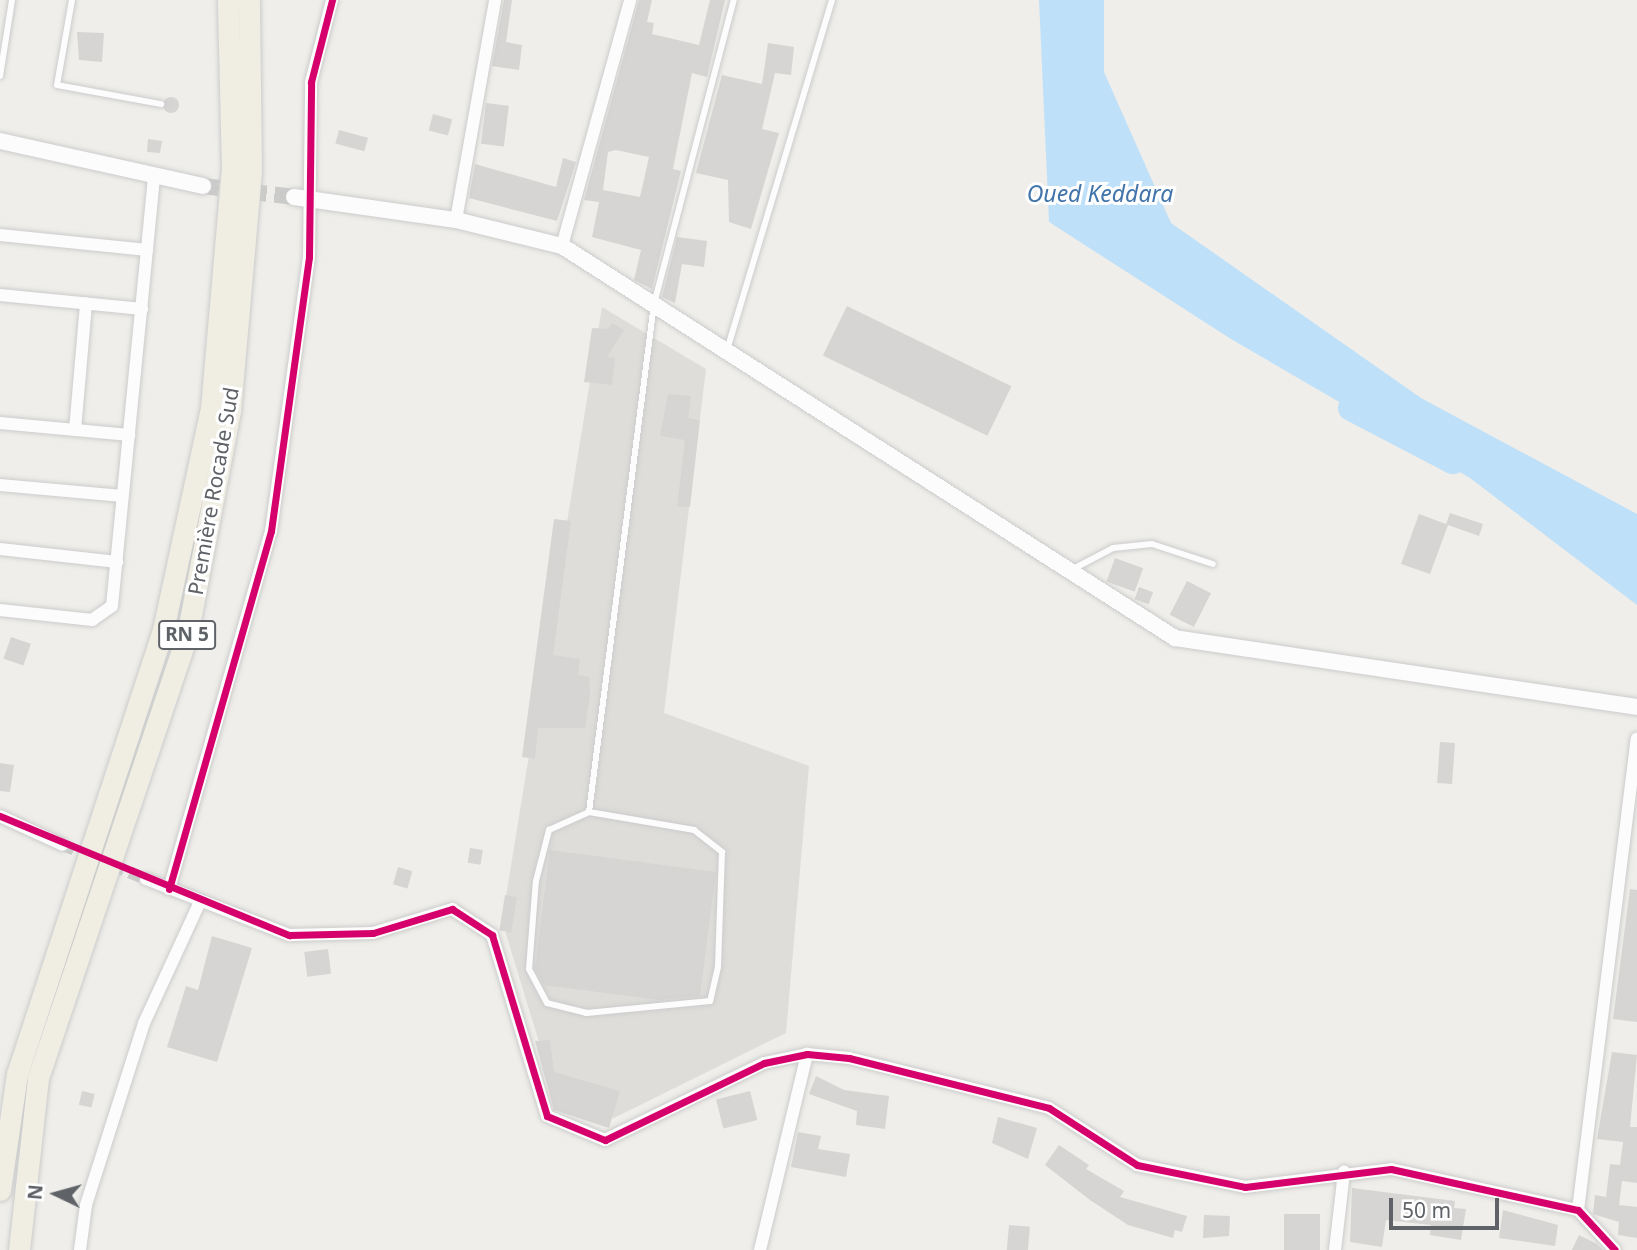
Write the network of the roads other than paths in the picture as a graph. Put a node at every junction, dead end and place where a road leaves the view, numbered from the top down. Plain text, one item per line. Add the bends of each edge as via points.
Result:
1 (12, 0) edge
2 (72, 0) edge
3 (228, 0) edge
4 (248, 0) edge
5 (332, 0) edge
6 (495, 0) edge
7 (630, 0) edge
8 (734, 0) edge
9 (832, 0) edge
10 (0, 76) edge
11 (161, 104) dead end
12 (0, 141) edge
13 (155, 178) junction
14 (203, 186) tunnel mouth
15 (294, 197) tunnel mouth
16 (312, 197) junction
17 (456, 220) junction
18 (0, 235) edge
19 (562, 247) junction
20 (148, 250) junction
21 (0, 295) edge
22 (86, 303) junction
23 (654, 304) junction
24 (142, 309) junction
25 (727, 350) junction
26 (0, 423) edge
27 (75, 430) junction
28 (129, 435) junction
29 (0, 485) edge
30 (123, 496) junction
31 (0, 549) edge
32 (117, 562) junction
33 (1213, 564) dead end
34 (1066, 572) junction
35 (0, 610) edge
36 (1637, 707) edge
37 (1637, 739) edge
38 (589, 812) junction
39 (0, 816) edge
40 (63, 845) tunnel mouth
41 (146, 880) tunnel mouth
42 (169, 890) junction
43 (200, 902) junction
44 (807, 1054) junction
45 (1343, 1172) junction
46 (0, 1191) edge
47 (1578, 1210) junction
48 (19, 1250) edge
49 (80, 1250) edge
50 (760, 1250) edge
51 (1335, 1250) edge
52 (1615, 1250) edge

1 - 10 lane
2 - 11 lane via 57,85
3 - 46 highway, Première Rocade Sud / RN 5 via 232,169 211,408 163,629 17,1074
4 - 48 highway, Première Rocade Sud / RN 5 via 251,171 230,411 187,636 115,856 66,982 38,1079
5 - 16 street via 311,82
6 - 17 street
7 - 19 street
8 - 23 lane
9 - 25 lane
12 - 13 main road
13 - 14 main road
13 - 20 street
15 - 16 main road
16 - 17 main road
16 - 42 street via 295,382 271,531 236,670
17 - 19 main road
18 - 20 street
19 - 23 main road
20 - 24 street
21 - 22 street
22 - 24 street
22 - 27 street
23 - 25 main road
23 - 38 lane
24 - 28 street
25 - 34 main road
26 - 27 street
27 - 28 street
28 - 30 street
29 - 30 street
30 - 32 street
31 - 32 street
32 - 35 street via 112,606 102,617
33 - 34 lane via 1152,544 1114,548
34 - 36 main road via 1175,638
37 - 47 street
38 - 38 lane via 694,830 722,852 718,967 710,1001 587,1013 547,1003 529,969 536,881 549,830
39 - 40 street
41 - 42 street
42 - 43 street
43 - 44 street via 289,935 373,933 452,909 492,935 547,1116 605,1140 764,1063
43 - 49 street via 144,1023 86,1205
44 - 45 street via 849,1058 1049,1108 1137,1166 1244,1187
44 - 50 street
45 - 47 street via 1391,1168
45 - 51 street
47 - 52 street

